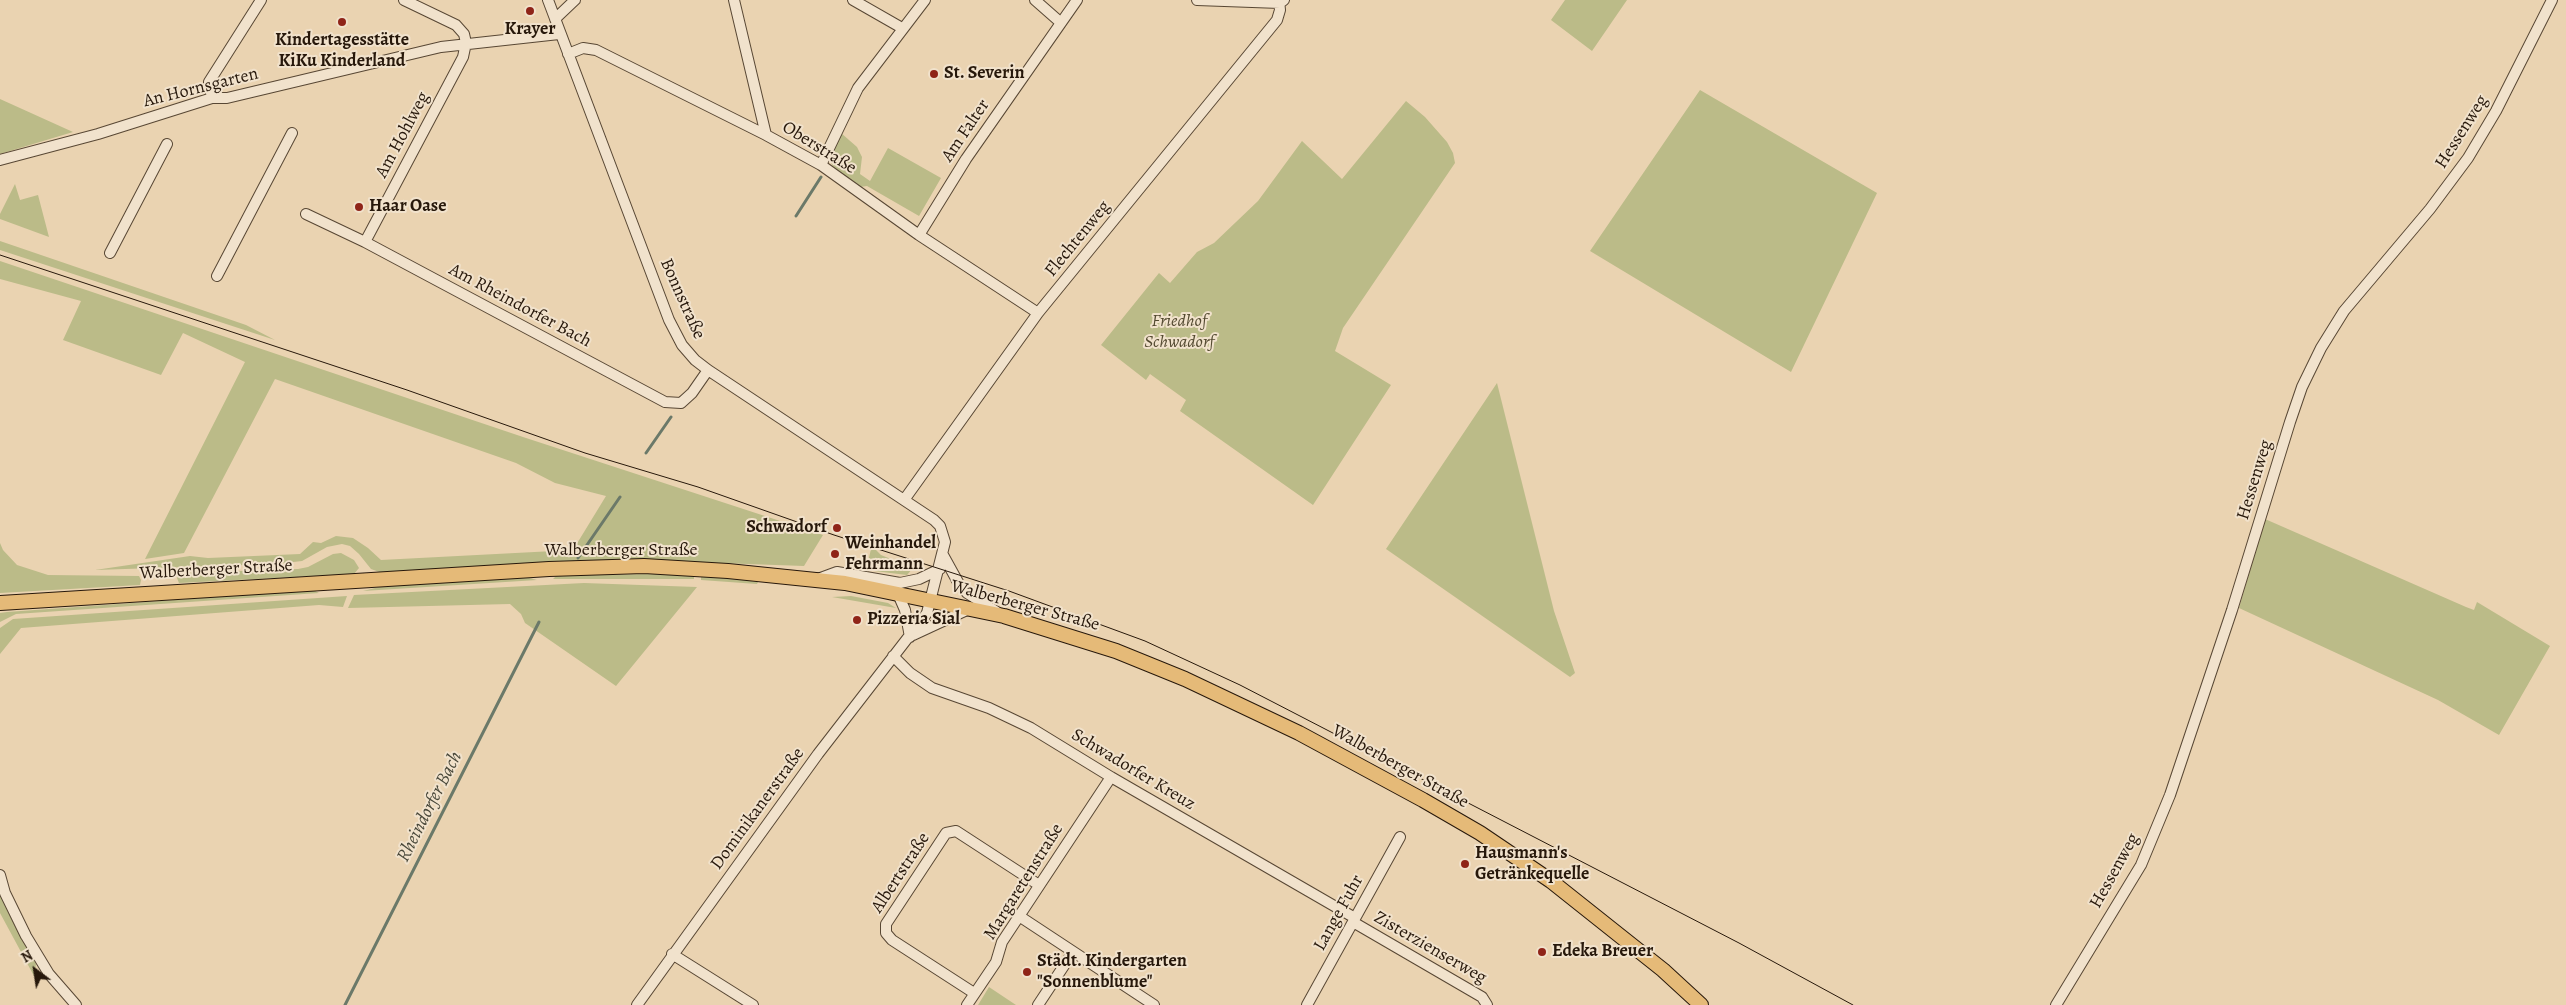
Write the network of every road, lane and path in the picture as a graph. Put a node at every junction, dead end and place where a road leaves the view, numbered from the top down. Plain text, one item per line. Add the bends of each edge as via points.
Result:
1 (261, 0) edge
2 (404, 0) edge
3 (548, 0) edge
4 (575, 0) edge
5 (734, 0) edge
6 (854, 0) edge
7 (925, 0) edge
8 (1035, 0) edge
9 (1077, 0) edge
10 (1197, 0) edge
11 (2552, 0) edge
12 (1281, 1) edge
13 (555, 19) junction
14 (1060, 22) junction
15 (902, 28) junction
16 (559, 34) junction
17 (466, 42) junction
18 (568, 54) junction
19 (212, 98) junction
20 (292, 133) dead end
21 (766, 135) junction
22 (168, 144) dead end
23 (0, 160) edge
24 (821, 165) junction
25 (306, 214) dead end
26 (920, 234) junction
27 (365, 242) junction
28 (110, 253) dead end
29 (218, 276) dead end
30 (1038, 313) junction
31 (708, 370) junction
32 (904, 500) junction
33 (944, 555) junction
34 (940, 569) junction
35 (816, 580) junction
36 (898, 594) junction
37 (931, 601) junction
38 (0, 603) edge
39 (969, 609) junction
40 (1004, 616) junction
41 (910, 637) junction
42 (893, 656) junction
43 (1111, 777) junction
44 (1400, 837) dead end
45 (0, 875) edge
46 (1038, 885) junction
47 (1019, 916) junction
48 (1354, 920) junction
49 (1073, 952) junction
50 (672, 954) junction
51 (974, 993) junction
52 (76, 1005) edge
53 (637, 1005) edge
54 (753, 1005) edge
55 (967, 1005) edge
56 (1038, 1005) edge
57 (1154, 1005) edge
58 (1307, 1005) edge
59 (1486, 1005) edge
60 (1702, 1005) edge
61 (2056, 1005) edge

1 - 19 street via 209,82
2 - 17 street via 456,25
3 - 13 street, Bonnstraße
4 - 13 street
5 - 21 street
6 - 15 street
7 - 15 street
8 - 14 street
9 - 14 street, Am Falter
10 - 12 street
11 - 61 street, Hessenweg via 2496,111 2468,158 2430,209 2344,311 2321,348 2290,422 2232,610 2170,794 2141,864
12 - 30 street, Flechtenweg via 1277,20
13 - 16 street, Bonnstraße
14 - 26 street, Am Falter via 966,159
15 - 24 street via 858,88
16 - 17 street, An Hornsgarten
16 - 18 street, Bonnstraße
17 - 19 street, An Hornsgarten via 227,98
17 - 27 street, Am Hohlweg via 463,57
18 - 21 street, Oberstraße via 583,48 596,50
18 - 31 street, Bonnstraße via 669,320 682,346
19 - 23 street, An Hornsgarten via 89,137
20 - 29 street
21 - 24 street, Oberstraße
22 - 28 street
24 - 26 street, Oberstraße
25 - 27 street, Am Rheindorfer Bach
26 - 30 street, Oberstraße
27 - 31 street, Am Rheindorfer Bach via 665,402 681,403
30 - 32 street, Flechtenweg
31 - 32 street, Bonnstraße
32 - 33 street, Bonnstraße via 940,526 945,542
33 - 34 street, Bonnstraße
33 - 40 street, Bonnstraße via 967,593
34 - 35 street via 919,580 900,583 837,572
34 - 37 street, Bonnstraße
35 - 36 main road, Walberberger Straße
35 - 38 main road, Walberberger Straße via 728,571 625,567 422,576
36 - 37 main road, Walberberger Straße
36 - 41 street
37 - 39 main road, Walberberger Straße
37 - 41 street, Dominikanerstraße via 927,613
39 - 40 main road, Walberberger Straße
39 - 41 street, Dominikanerstraße
40 - 60 main road, Walberberger Straße via 1116,651 1185,678 1299,733 1423,800 1552,881
41 - 42 street, Dominikanerstraße
42 - 43 street, Schwadorfer Kreuz via 932,688 989,708 1031,728
42 - 50 street, Dominikanerstraße
43 - 46 street, Margaretenstraße
43 - 48 street, Schwadorfer Kreuz
44 - 48 street, Lange Fuhr
45 - 52 street via 26,936 49,974
46 - 47 street, Margaretenstraße
46 - 51 street, Albertstraße via 956,831 946,833 886,924 886,933 892,940
47 - 49 street
47 - 51 street, Margaretenstraße via 1002,942 996,962
48 - 58 street, Lange Fuhr
48 - 59 street, Zisterzienserweg via 1482,997
49 - 56 street
49 - 57 street
50 - 53 street, Dominikanerstraße
50 - 54 street
51 - 55 street, Margaretenstraße

